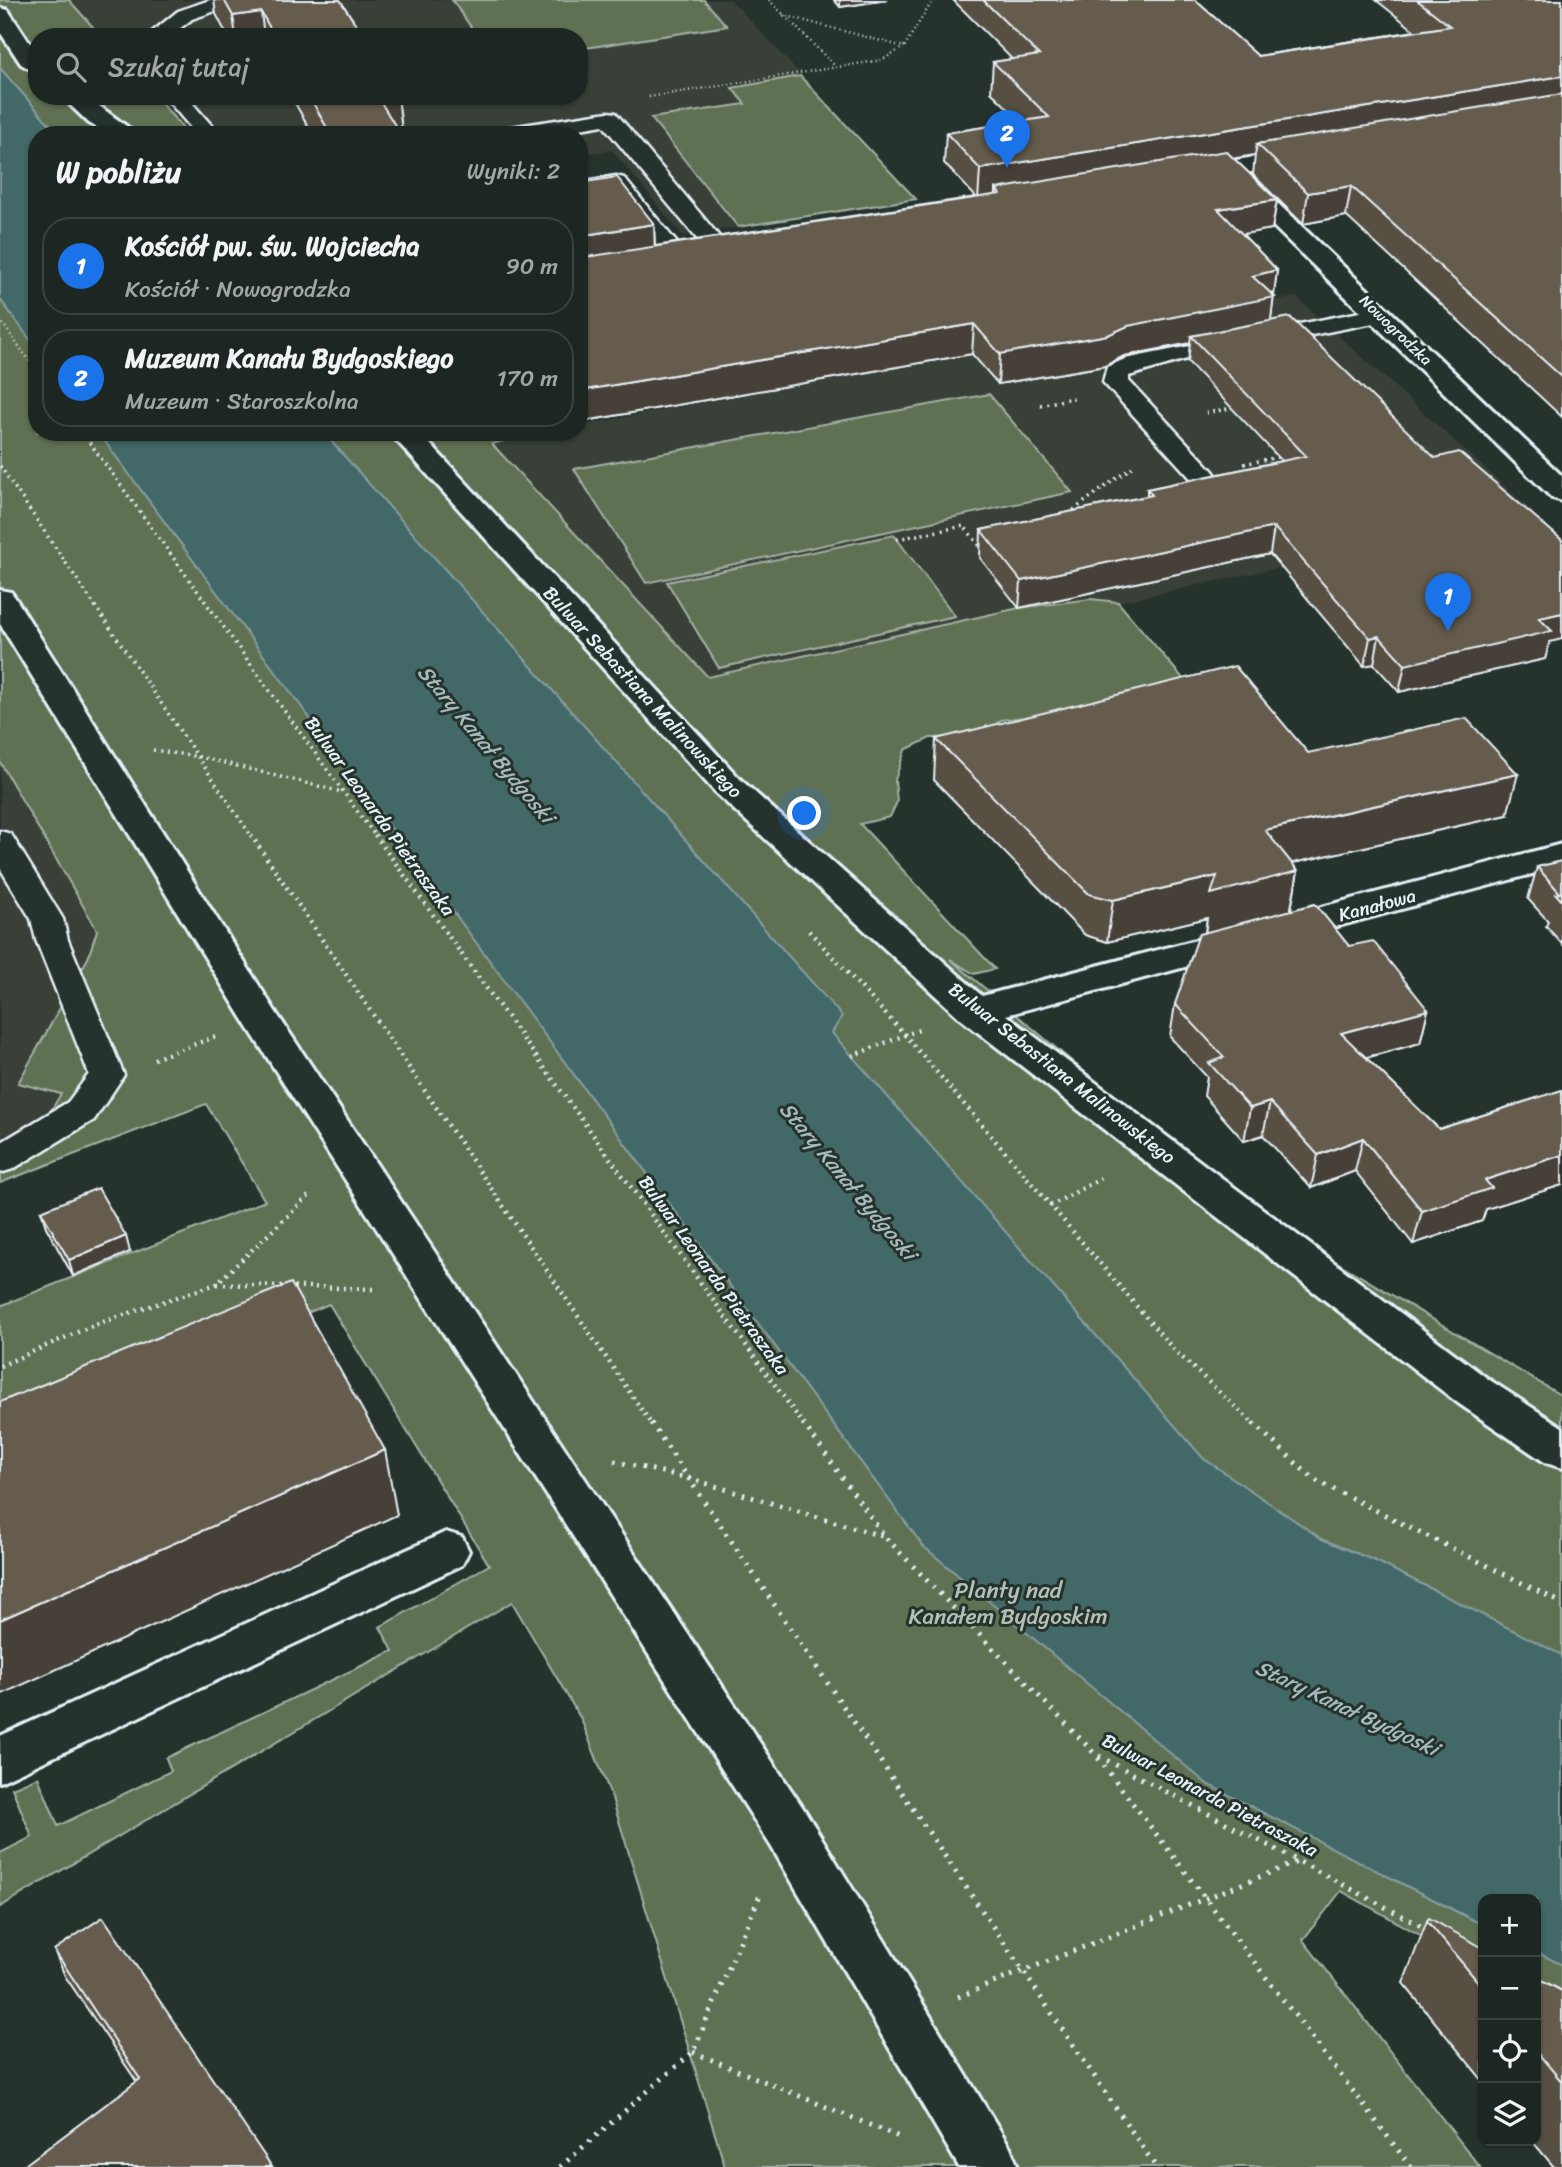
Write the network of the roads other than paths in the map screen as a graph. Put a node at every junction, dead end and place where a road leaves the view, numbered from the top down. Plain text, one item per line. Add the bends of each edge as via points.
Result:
1 (229, 0) edge
2 (0, 15) edge
3 (168, 28) edge
4 (28, 58) edge
5 (82, 105) edge
6 (182, 105) edge
7 (111, 126) edge
8 (201, 126) edge
9 (559, 126) edge
10 (1336, 151) edge
11 (1229, 169) junction
12 (1171, 177) edge
13 (588, 188) edge
14 (746, 248) edge
15 (720, 252) junction
16 (666, 261) joint
17 (1380, 315) junction
18 (411, 441) edge
19 (1204, 477) edge
20 (1562, 492) edge
21 (0, 599) edge
22 (0, 841) edge
23 (1562, 855) edge
24 (975, 1011) junction
25 (0, 1160) edge
26 (1562, 1450) edge
27 (446, 1551) dead end
28 (0, 1760) edge
29 (990, 2167) edge

1 - 3 lane via 185,15
2 - 4 street
5 - 7 street
6 - 8 lane
9 - 15 lane via 608,118
10 - 11 street
11 - 12 street
11 - 17 street, Nowogrodzka
13 - 16 lane via 616,183
14 - 15 street
15 - 16 street
17 - 19 lane via 1183,353 1116,372 1116,382
17 - 20 street, Nowogrodzka
18 - 24 street, Bulwar Sebastiana Malinowskiego via 729,787
21 - 29 street via 262,1020 789,1830
22 - 25 lane via 47,919 51,940 107,1076 81,1111
23 - 24 street, Kanałowa
24 - 26 street, Bulwar Sebastiana Malinowskiego via 1473,1391
27 - 28 street

